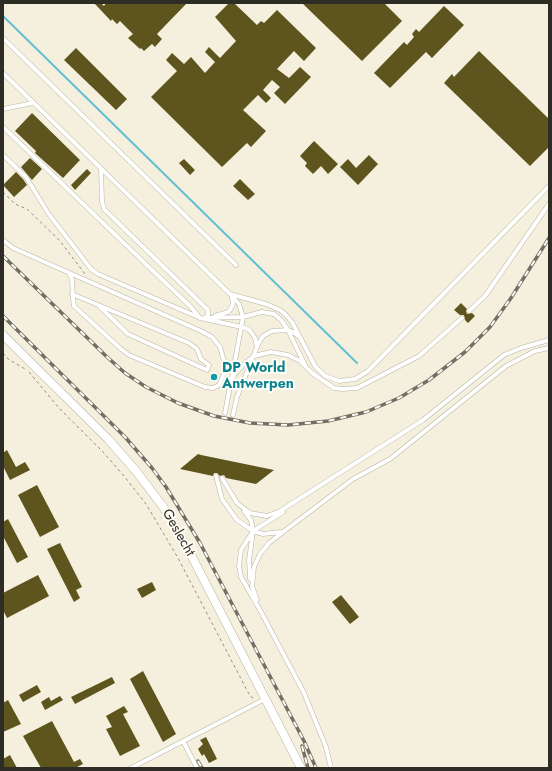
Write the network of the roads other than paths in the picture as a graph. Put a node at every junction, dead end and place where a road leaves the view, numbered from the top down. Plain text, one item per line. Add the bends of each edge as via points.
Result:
1 (3, 38) edge
2 (3, 73) edge
3 (33, 103) junction
4 (3, 108) edge
5 (3, 128) edge
6 (3, 155) edge
7 (101, 169) junction
8 (549, 186) edge
9 (549, 204) edge
10 (3, 240) edge
11 (236, 265) dead end
12 (69, 273) junction
13 (72, 294) junction
14 (230, 294) junction
15 (99, 306) junction
16 (470, 311) dead end
17 (211, 317) junction
18 (243, 317) junction
19 (200, 318) junction
20 (205, 318) junction
21 (462, 318) dead end
22 (242, 327) junction
23 (288, 330) junction
24 (3, 335) edge
25 (300, 337) junction
26 (549, 340) edge
27 (257, 347) junction
28 (549, 348) edge
29 (254, 356) junction
30 (306, 367) junction
31 (231, 381) junction
32 (225, 413) dead end
33 (233, 415) dead end
34 (216, 476) dead end
35 (222, 478) dead end
36 (309, 493) junction
37 (237, 503) junction
38 (253, 531) junction
39 (283, 532) junction
40 (252, 587) junction
41 (260, 610) junction
42 (266, 699) junction
43 (183, 741) junction
44 (132, 768) edge
45 (197, 768) edge
46 (301, 768) edge
47 (331, 768) edge

1 - 11 lane
2 - 3 lane
3 - 4 lane
3 - 7 lane
5 - 19 lane
6 - 19 lane via 26,177 48,213 98,274
7 - 14 lane
7 - 20 lane via 104,209 208,310
8 - 25 lane via 362,376 338,381 324,376 315,366
9 - 16 lane via 485,296
10 - 12 lane via 13,248
12 - 13 lane via 72,279
12 - 13 lane via 212,337 220,347 224,361 224,374 219,385 213,388 205,387 120,350 74,306
13 - 15 lane
14 - 17 lane via 233,301 230,310 225,314
14 - 18 lane via 239,304
14 - 25 lane via 280,310 288,317
15 - 15 lane via 128,334 207,370 209,365 189,343
17 - 18 lane
17 - 20 lane
18 - 22 lane
18 - 23 lane via 262,312 274,314
19 - 20 lane
19 - 22 lane
21 - 30 lane via 419,356 356,388 334,388
22 - 27 lane via 252,332
22 - 31 lane
23 - 25 lane
23 - 27 lane via 268,333
23 - 30 lane
24 - 42 street, Geslecht via 108,439 157,498 178,531
26 - 36 lane via 504,355 423,420
27 - 29 lane
28 - 39 lane via 535,351 506,366 390,459 353,479
29 - 30 lane via 265,352 282,353 294,357
29 - 31 lane
29 - 33 lane via 237,397
31 - 32 lane
34 - 38 lane via 222,499 237,520
35 - 37 lane
36 - 37 lane via 267,516 250,513
36 - 38 lane via 307,497
37 - 38 lane via 251,520
38 - 39 lane via 263,534
38 - 40 lane via 249,560
38 - 41 lane via 241,550 239,566 241,577
39 - 40 lane via 260,554 254,567
40 - 41 lane
41 - 47 lane via 304,693 326,747
42 - 43 lane
42 - 46 street, Geslecht
43 - 44 lane
43 - 45 lane

